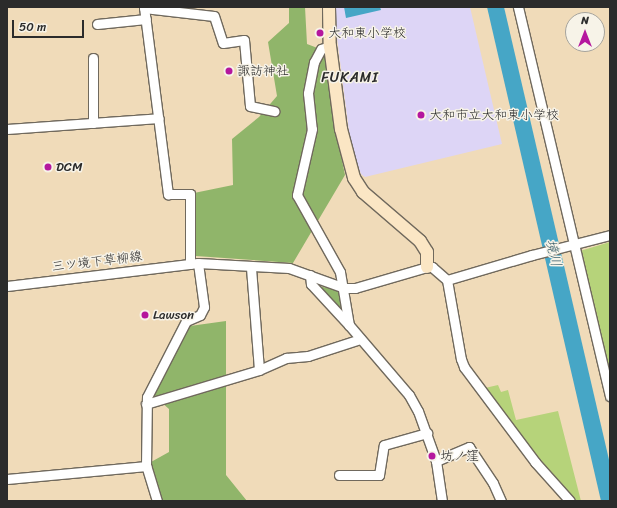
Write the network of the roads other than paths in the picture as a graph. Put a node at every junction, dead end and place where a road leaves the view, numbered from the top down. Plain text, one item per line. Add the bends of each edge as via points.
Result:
1 (329, 7) edge
2 (518, 7) edge
3 (144, 8) edge
4 (146, 19) junction
5 (97, 24) dead end
6 (330, 46) junction
7 (93, 58) dead end
8 (274, 111) dead end
9 (159, 118) junction
10 (93, 123) junction
11 (7, 130) edge
12 (610, 235) edge
13 (573, 244) junction
14 (194, 264) junction
15 (427, 267) junction
16 (251, 268) junction
17 (310, 275) junction
18 (447, 280) junction
19 (7, 286) edge
20 (345, 288) junction
21 (349, 326) junction
22 (360, 339) junction
23 (259, 370) junction
24 (610, 396) edge
25 (146, 404) junction
26 (428, 433) junction
27 (436, 461) junction
28 (146, 466) junction
29 (339, 475) dead end
30 (7, 479) edge
31 (157, 501) edge
32 (442, 501) edge
33 (501, 501) edge
34 (570, 501) edge

1 - 6 street
2 - 13 street
3 - 4 street
3 - 8 street via 214,16 223,43 244,40 250,106
4 - 5 street
4 - 9 street
6 - 15 street via 343,145 356,184 420,241 427,252
6 - 20 street via 321,49 314,62 308,93 312,129 296,195 340,272
7 - 10 street
9 - 10 street
9 - 14 street via 168,194 190,194
10 - 11 street
12 - 13 street
13 - 18 street
13 - 24 street
14 - 16 street, 三ツ境下草柳線
14 - 19 street, 三ツ境下草柳線
14 - 25 street via 204,307 200,315 186,321 147,397
15 - 18 street
15 - 20 street via 363,288
16 - 17 street, 三ツ境下草柳線 via 289,268
16 - 23 street
17 - 20 street, 三ツ境下草柳線
17 - 21 street via 312,284
18 - 34 street via 464,367 535,462
20 - 21 street
21 - 22 street
22 - 23 street via 308,356 286,358
22 - 26 street via 409,395
23 - 25 street
25 - 28 street
26 - 27 street
26 - 29 street via 384,445 380,475
27 - 32 street
27 - 33 street via 469,447 493,483
28 - 30 street
28 - 31 street

